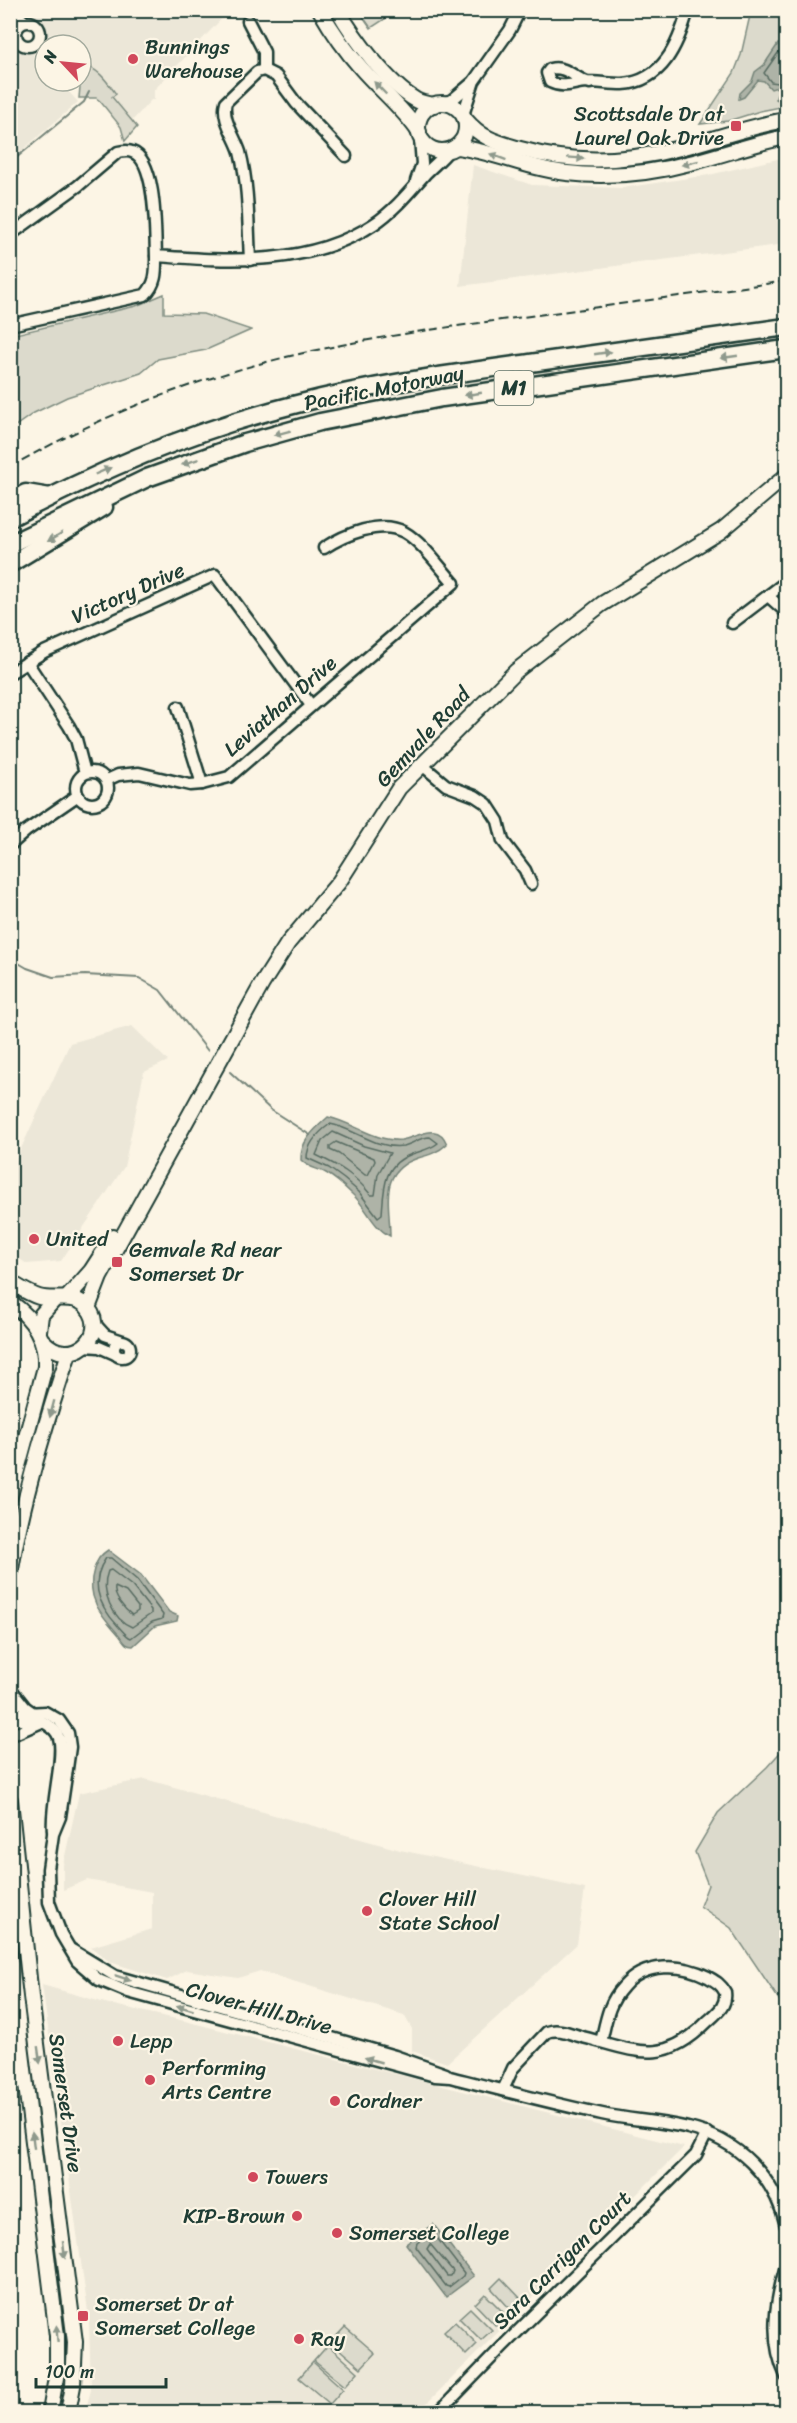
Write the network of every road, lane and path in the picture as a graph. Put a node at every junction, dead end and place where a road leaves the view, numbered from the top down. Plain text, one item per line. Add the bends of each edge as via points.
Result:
1 (12, 10) edge
2 (320, 10) edge
3 (338, 10) edge
4 (520, 10) edge
5 (688, 10) edge
6 (248, 21) dead end
7 (17, 24) edge
8 (264, 70) junction
9 (474, 81) junction
10 (590, 83) dead end
11 (437, 104) junction
12 (464, 117) junction
13 (786, 120) edge
14 (419, 135) junction
15 (786, 137) edge
16 (453, 149) junction
17 (346, 156) dead end
18 (410, 192) junction
19 (10, 235) edge
20 (156, 256) junction
21 (250, 260) junction
22 (10, 325) edge
23 (786, 327) edge
24 (786, 349) edge
25 (786, 476) edge
26 (118, 491) junction
27 (50, 497) junction
28 (10, 501) edge
29 (10, 518) edge
30 (10, 544) edge
31 (324, 548) dead end
32 (10, 564) edge
33 (786, 582) edge
34 (768, 596) junction
35 (786, 612) edge
36 (732, 623) dead end
37 (27, 662) junction
38 (10, 674) edge
39 (310, 704) junction
40 (178, 707) dead end
41 (421, 764) junction
42 (85, 773) junction
43 (107, 780) junction
44 (202, 784) junction
45 (77, 796) junction
46 (10, 845) edge
47 (531, 884) dead end
48 (153, 1181) junction
49 (10, 1282) edge
50 (61, 1299) junction
51 (10, 1302) edge
52 (88, 1308) junction
53 (94, 1323) junction
54 (41, 1336) junction
55 (120, 1340) junction
56 (85, 1346) junction
57 (69, 1353) junction
58 (115, 1354) junction
59 (10, 1496) edge
60 (10, 1575) edge
61 (10, 1688) edge
62 (32, 1712) junction
63 (10, 1714) edge
64 (10, 1720) edge
65 (42, 1722) junction
66 (10, 1736) edge
67 (10, 1800) edge
68 (53, 1834) junction
69 (10, 1956) edge
70 (601, 2042) junction
71 (503, 2090) junction
72 (707, 2133) junction
73 (786, 2226) edge
74 (786, 2266) edge
75 (786, 2376) edge
76 (50, 2412) edge
77 (68, 2412) edge
78 (439, 2412) edge

1 - 7 street
14 -> 2 main road via 400,107 360,68
3 - 11 main road via 383,70 418,101
4 - 9 street
5 - 10 street via 674,48 653,74 633,82
6 - 8 street via 264,52
8 - 17 street via 276,76
8 - 21 street via 244,83 224,108 237,141 246,182
9 - 11 street via 452,100
9 - 12 street
11 - 12 main road via 449,104
11 - 14 main road via 421,116
12 -> 13 main road via 483,137 546,155 593,160 653,154
12 - 16 main road via 465,130
14 - 16 main road via 432,150
14 - 18 street via 422,164
15 -> 16 main road via 669,168 611,175 543,170 483,151
16 - 18 street
18 - 21 street via 376,223 344,240 302,253
19 - 20 street via 118,152 134,152 143,160 153,194
20 - 21 street
20 - 22 street via 156,280 145,295
27 -> 23 highway, Pacific Motorway / M1 via 154,450 244,418 325,397 407,380
24 -> 26 highway, Pacific Motorway / M1 via 380,409 245,443
25 - 41 main road, Gemvale Road via 722,531 602,604 526,662
26 - 30 highway, Pacific Motorway / M1
26 -> 32 highway via 101,510
27 - 28 highway via 26,493
27 - 29 highway, Pacific Motorway / M1
31 - 39 street, Leviathan Drive via 358,531 398,529 413,538 454,583
33 - 34 street
34 - 35 street
34 - 36 street
37 - 38 street
37 - 39 street, Victory Drive via 216,575
37 - 42 street via 69,726
39 - 44 street, Leviathan Drive via 229,777
40 - 44 street
41 - 47 street via 446,785 475,796 492,810 503,841
41 - 48 main road, Gemvale Road via 399,788 339,882 277,958
42 - 43 street via 99,773
42 - 45 street via 76,782
43 - 44 street, Leviathan Drive via 139,773 190,785
43 - 45 street via 108,790 102,801 89,805
45 - 46 street
48 - 50 main road, Gemvale Road via 91,1271
48 - 52 main road, Gemvale Road
49 - 50 main road via 40,1297
50 - 52 main road via 75,1299
50 - 54 main road via 41,1315
51 - 54 main road
52 - 53 main road
53 - 55 street via 105,1335
53 - 56 main road
54 - 57 main road via 54,1350
54 - 59 main road via 45,1367
55 - 58 street via 114,1346
55 - 58 street via 135,1346 126,1357
56 - 57 main road
56 - 58 street
57 -> 60 main road
61 - 62 street
62 - 63 street, Clover Hill Drive
62 - 68 street, Clover Hill Drive via 58,1720 70,1742 60,1817
64 - 65 street
65 - 66 street
65 - 68 street, Clover Hill Drive via 57,1734 60,1744 51,1815
67 -> 77 main road, Somerset Drive via 75,2342
68 - 71 street, Clover Hill Drive via 47,1880 49,1902 77,1961 99,1980 128,1992 386,2064
76 -> 69 main road, Somerset Drive via 57,2372 57,2336
70 - 70 street via 646,2052 675,2048 687,2042 717,2013 725,2002 723,1987 688,1968 646,1971 633,1977 615,1997 607,2012
70 - 71 street via 560,2031 547,2032 513,2068
71 - 72 street, Clover Hill Drive via 606,2115
72 - 73 street, Clover Hill Drive via 732,2147 760,2172 775,2193
72 - 78 street, Sara Carrigan Court via 696,2155
74 - 75 street via 775,2324

